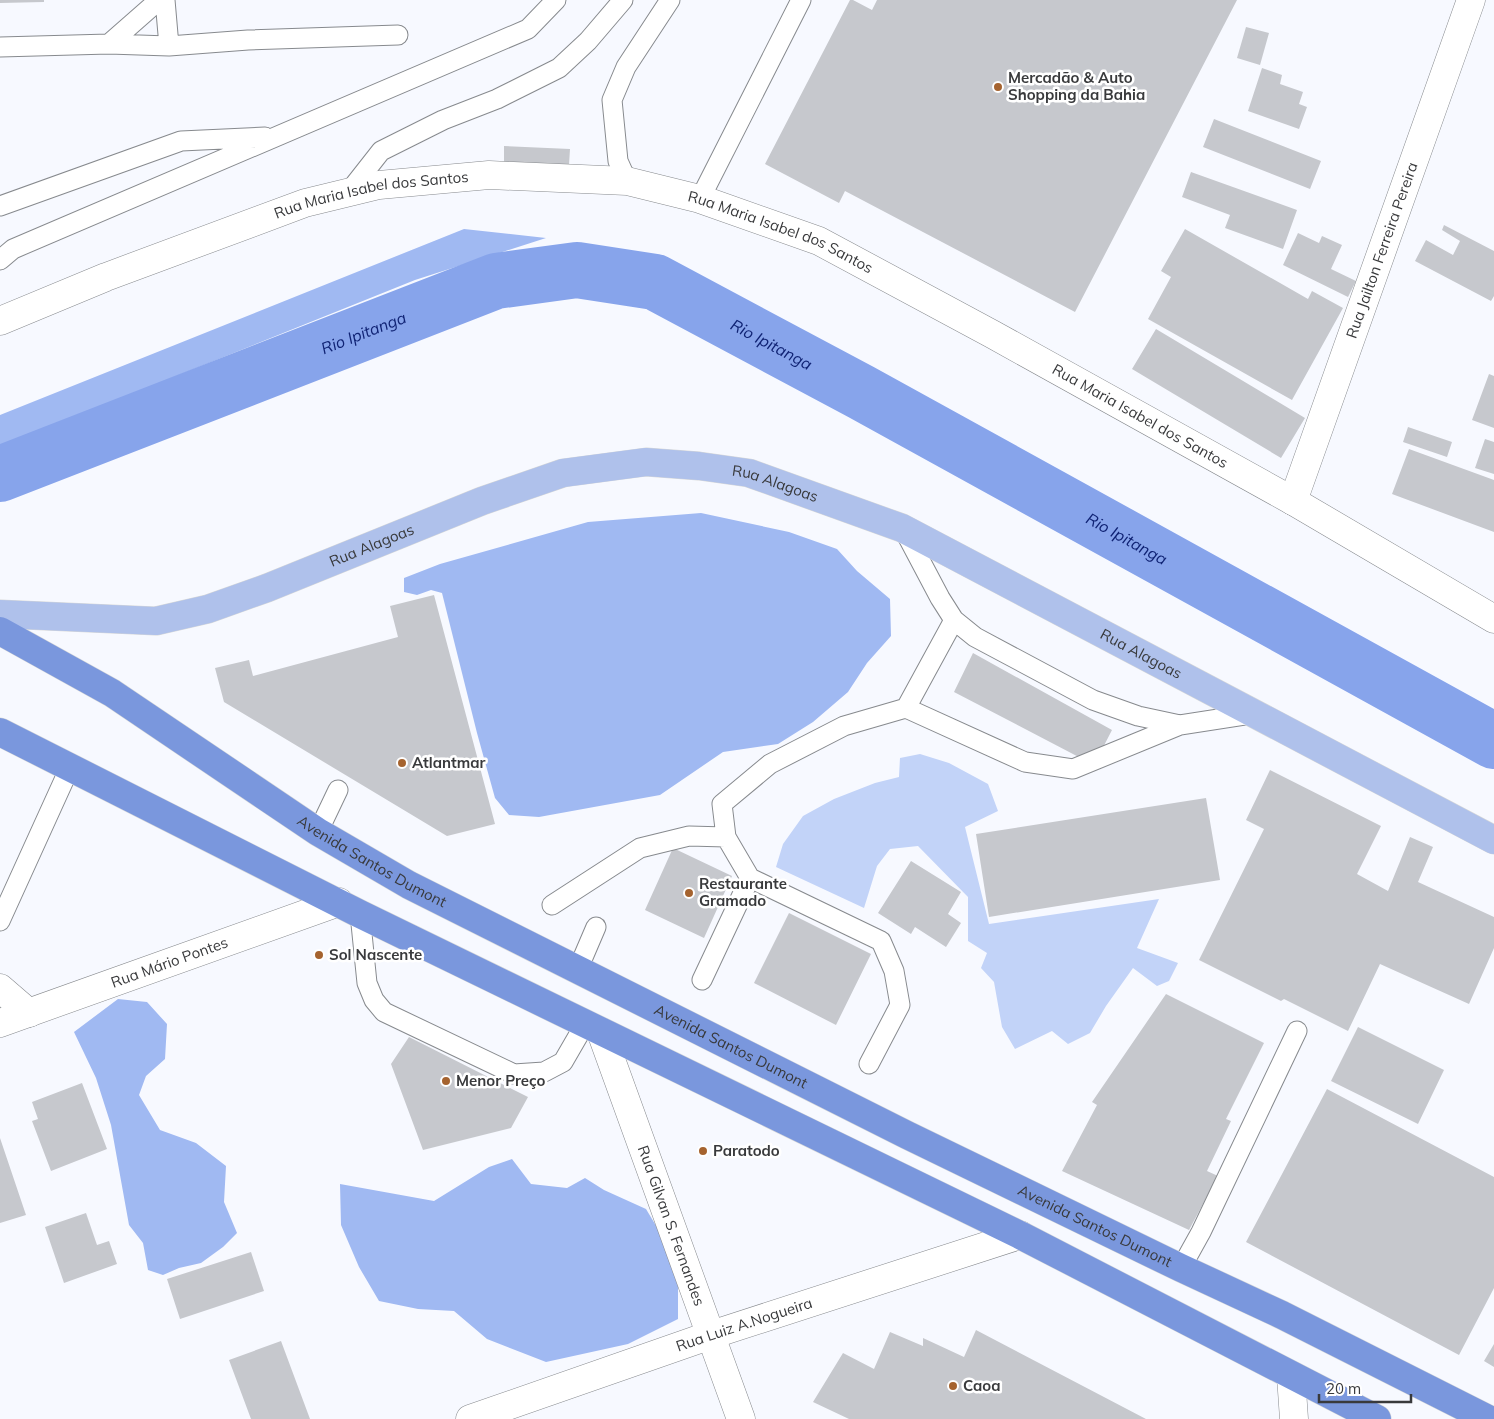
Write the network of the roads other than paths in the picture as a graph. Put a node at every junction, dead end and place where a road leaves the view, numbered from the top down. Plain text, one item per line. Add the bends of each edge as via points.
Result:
1 (159, 0) edge
2 (165, 0) edge
3 (556, 0) edge
4 (623, 0) edge
5 (670, 0) edge
6 (801, 0) edge
7 (1472, 0) edge
8 (398, 35) dead end
9 (109, 44) junction
10 (169, 46) junction
11 (0, 47) edge
12 (278, 136) junction
13 (627, 181) junction
14 (348, 193) junction
15 (700, 199) junction
16 (0, 206) edge
17 (0, 260) edge
18 (0, 322) edge
19 (1292, 501) junction
20 (902, 528) junction
21 (0, 614) edge
22 (1494, 619) edge
23 (954, 620) junction
24 (0, 632) edge
25 (906, 708) junction
26 (1251, 714) junction
27 (1180, 725) junction
28 (0, 732) edge
29 (70, 767) junction
30 (338, 790) dead end
31 (318, 832) junction
32 (726, 837) junction
33 (1494, 840) edge
34 (750, 878) junction
35 (552, 905) dead end
36 (350, 908) junction
37 (0, 921) edge
38 (596, 927) dead end
39 (578, 969) junction
40 (702, 980) dead end
41 (0, 988) edge
42 (29, 1013) junction
43 (0, 1023) edge
44 (593, 1028) junction
45 (1297, 1031) dead end
46 (869, 1064) dead end
47 (1020, 1235) junction
48 (1180, 1268) junction
49 (711, 1335) junction
50 (1291, 1376) junction
51 (470, 1419) edge
52 (741, 1419) edge
53 (1294, 1419) edge
54 (1377, 1419) edge
55 (1488, 1419) edge

1 - 9 lane
2 - 10 lane
3 - 12 lane via 528,29
4 - 14 lane via 588,41 559,68 381,151
5 - 13 lane via 626,67 612,100 618,161
6 - 15 lane
7 - 19 street, Rua Jailton Ferreira Pereira
8 - 10 lane
9 - 10 lane
9 - 11 lane
12 - 16 lane via 181,141
12 - 17 lane via 13,249
13 - 14 street, Rua Maria Isabel dos Santos via 489,175 379,186
13 - 15 street, Rua Maria Isabel dos Santos
14 - 18 street, Rua Maria Isabel dos Santos via 305,203 106,277
15 - 19 street, Rua Maria Isabel dos Santos via 819,241
19 - 22 street, Rua Maria Isabel dos Santos
20 - 21 main road, Rua Alagoas via 749,473 646,462 563,473 482,501 208,609 156,621
20 - 23 lane
20 - 26 main road, Rua Alagoas
23 - 25 lane
23 - 27 lane via 975,637 1093,700 1138,716
24 - 31 highway, Avenida Santos Dumont via 112,693
25 - 27 lane via 1024,762 1074,769
25 - 32 lane via 844,726 770,764 722,804
26 - 27 lane
26 - 33 main road, Rua Alagoas
28 - 29 highway
29 - 36 highway
29 - 37 lane
30 - 31 lane
31 - 39 highway, Avenida Santos Dumont via 410,884
32 - 34 lane
32 - 35 lane via 689,836 640,848
34 - 40 lane
34 - 46 lane via 880,941 894,971 900,1005
36 - 42 street, Rua Mário Pontes
36 - 44 highway
36 - 44 lane via 367,983 374,1000 384,1012 514,1074 544,1072 563,1062
38 - 39 lane
39 - 48 highway, Avenida Santos Dumont
41 - 42 street
42 - 43 street, Rua Mário Pontes
44 - 47 highway
44 - 49 street, Rua Gilvan S. Fernandes
45 - 48 lane
47 - 49 street, Rua Luiz A.Nogueira
47 - 50 highway
48 - 55 highway, Avenida Santos Dumont via 1282,1315
49 - 51 street, Rua Luiz A.Nogueira
49 - 52 street, Rua Gilvan S. Fernandes
50 - 53 street
50 - 54 highway

